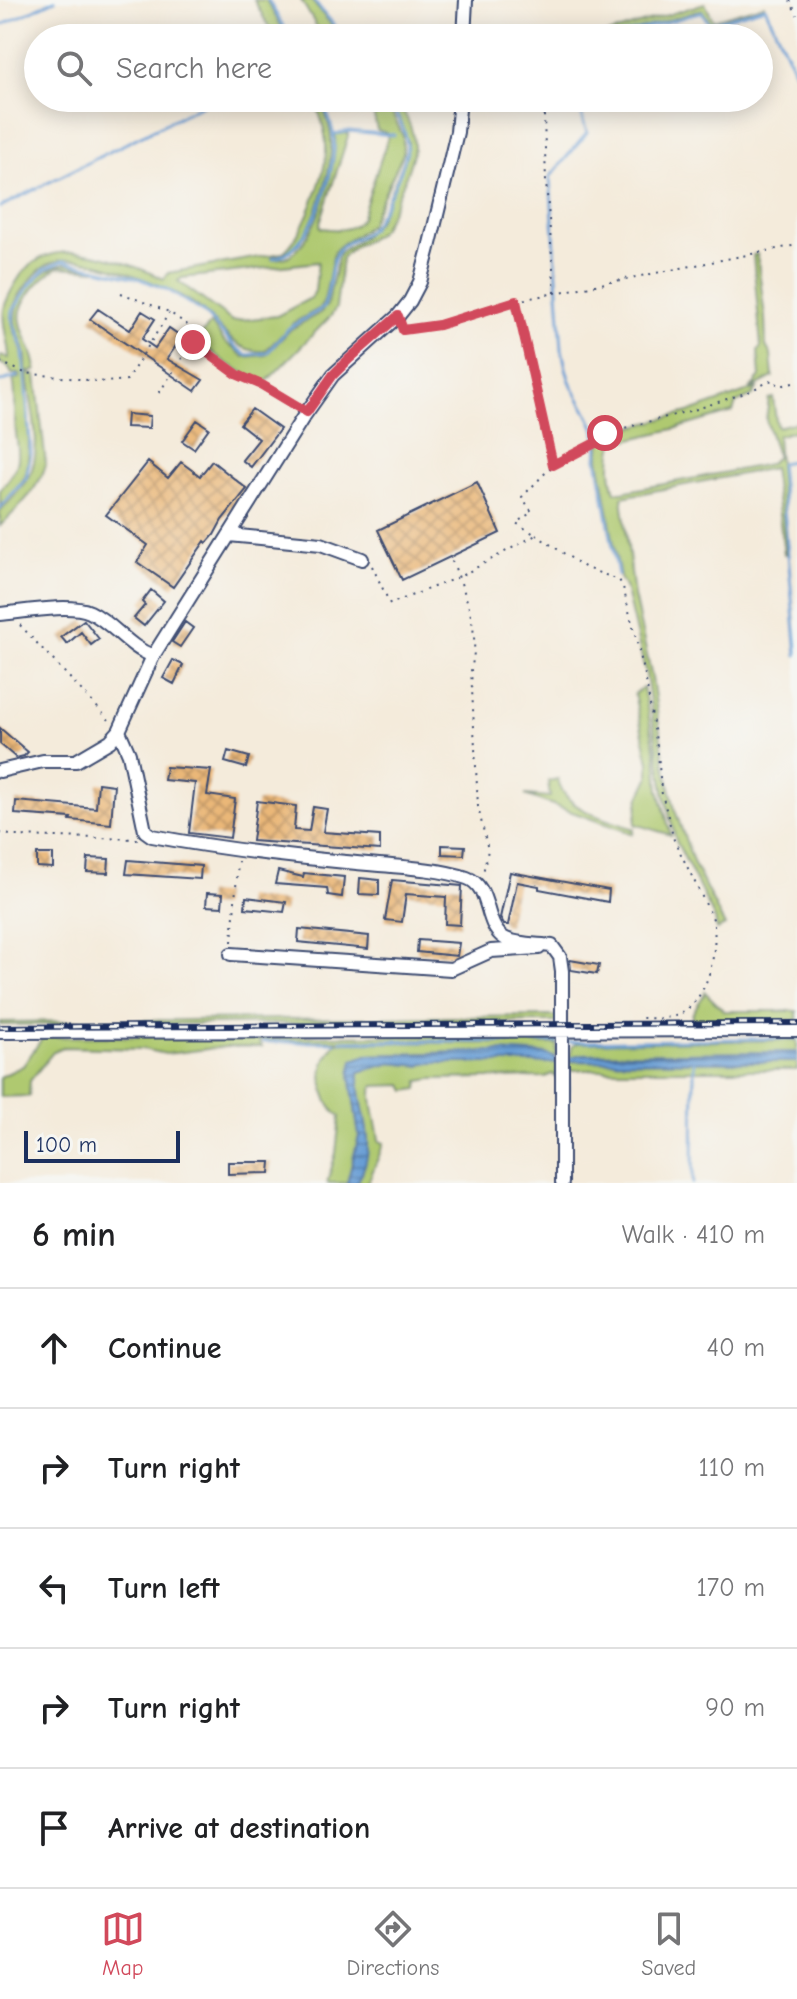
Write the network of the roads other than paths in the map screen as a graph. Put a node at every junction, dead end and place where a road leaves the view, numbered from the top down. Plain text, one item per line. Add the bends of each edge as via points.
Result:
1 (466, 0) edge
2 (465, 24) edge
3 (459, 112) edge
4 (229, 535) junction
5 (362, 559) road end
6 (4, 613) edge
7 (153, 656) junction
8 (119, 731) junction
9 (0, 771) edge
10 (552, 946) junction
11 (231, 954) road end
12 (797, 1030) edge
13 (564, 1031) junction
14 (0, 1032) edge
15 (562, 1183) edge

1 - 2 street
3 - 4 street via 423,271 410,301 333,375
4 - 5 street via 321,544
4 - 7 street
6 - 7 street via 87,611
7 - 8 street
8 - 9 street via 76,761 43,761
8 - 10 street via 145,831 152,836 239,852 465,877 483,893 495,930 507,940
10 - 11 street via 491,951 451,969
10 - 13 street via 562,971
12 - 13 street
13 - 14 street
13 - 15 street

